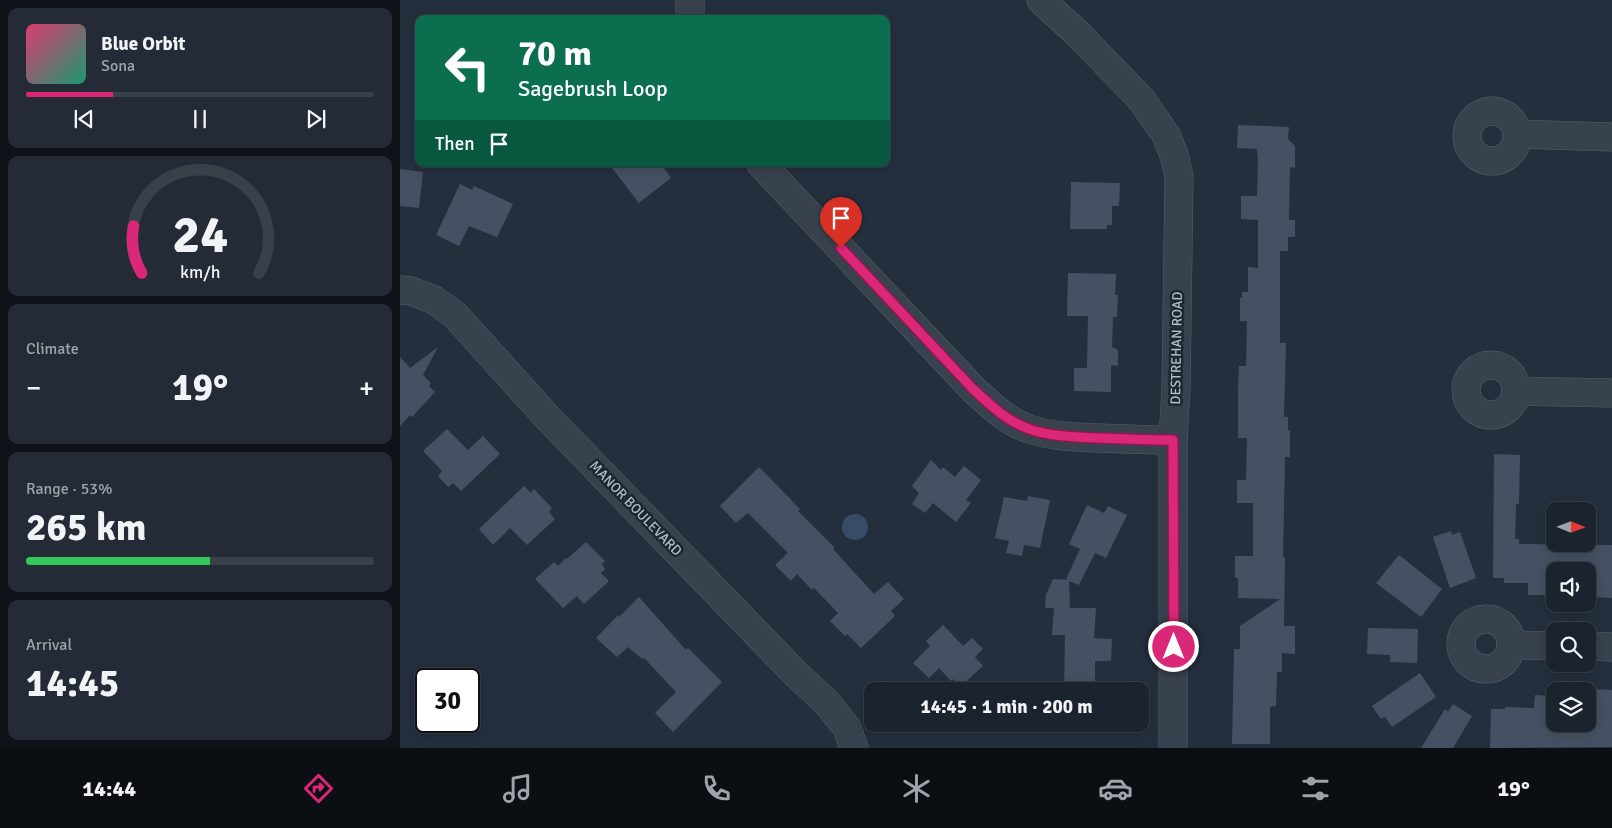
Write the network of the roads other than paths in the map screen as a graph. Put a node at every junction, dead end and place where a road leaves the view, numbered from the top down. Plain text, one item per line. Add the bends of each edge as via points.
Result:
1 (690, 0) edge
2 (1041, 0) edge
3 (690, 15) edge
4 (1517, 134) dead end
5 (1612, 137) edge
6 (764, 167) edge
7 (400, 290) edge
8 (1516, 391) dead end
9 (1612, 392) edge
10 (1173, 440) junction
11 (1511, 645) dead end
12 (1546, 646) edge
13 (1596, 646) edge
14 (1612, 647) edge
15 (854, 748) edge
16 (1173, 748) edge

1 - 3 street
2 - 10 street, DESTREHAN ROAD via 1141,99 1166,135 1174,155 1179,198
4 - 5 street
6 - 10 street via 973,389 1010,419 1031,430 1056,435
7 - 15 street, MANOR BOULEVARD via 434,300 455,315 547,417 827,703 847,728
8 - 9 street
10 - 16 street, DESTREHAN ROAD
11 - 12 street
13 - 14 street

